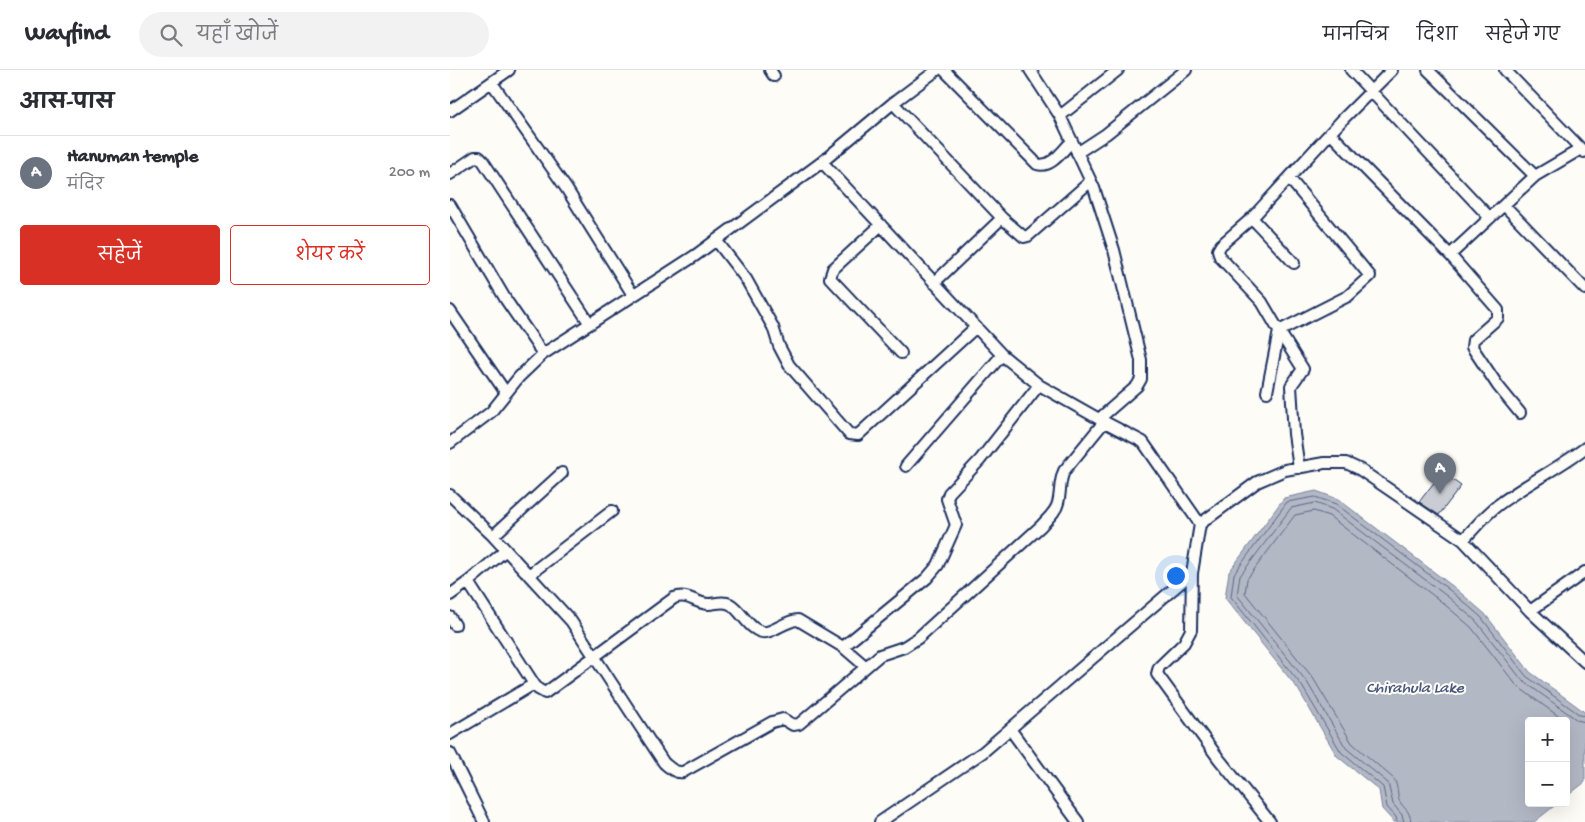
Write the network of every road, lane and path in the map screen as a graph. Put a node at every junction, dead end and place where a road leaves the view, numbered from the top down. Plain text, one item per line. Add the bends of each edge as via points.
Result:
1 (509, 70) edge
2 (1030, 70) edge
3 (1118, 70) edge
4 (1186, 70) edge
5 (1351, 70) edge
6 (1392, 70) edge
7 (1428, 70) edge
8 (1505, 70) edge
9 (937, 71) edge
10 (492, 83) junction
11 (1371, 91) junction
12 (893, 103) junction
13 (450, 111) edge
14 (1060, 116) junction
15 (1331, 134) junction
16 (1072, 141) junction
17 (1583, 151) edge
18 (1077, 153) junction
19 (822, 162) junction
20 (450, 174) edge
21 (1535, 176) junction
22 (1289, 178) junction
23 (1091, 182) junction
24 (450, 205) edge
25 (1504, 205) junction
26 (1002, 218) junction
27 (1252, 218) junction
28 (1490, 218) junction
29 (881, 225) junction
30 (716, 240) junction
31 (1450, 256) junction
32 (1294, 263) dead end
33 (934, 283) junction
34 (1585, 289) edge
35 (633, 295) junction
36 (450, 311) edge
37 (590, 324) junction
38 (976, 327) junction
39 (1279, 331) junction
40 (901, 353) dead end
41 (543, 354) junction
42 (1002, 355) junction
43 (1039, 385) junction
44 (1267, 392) dead end
45 (506, 393) junction
46 (1520, 413) dead end
47 (1101, 420) junction
48 (450, 443) edge
49 (1585, 448) edge
50 (906, 466) dead end
51 (1299, 468) junction
52 (562, 472) dead end
53 (450, 496) edge
54 (612, 511) dead end
55 (1200, 524) junction
56 (493, 536) junction
57 (1463, 540) junction
58 (506, 550) junction
59 (1585, 572) edge
60 (1192, 573) junction
61 (530, 574) junction
62 (468, 582) junction
63 (450, 595) edge
64 (1530, 611) junction
65 (843, 647) junction
66 (594, 658) junction
67 (1585, 662) edge
68 (865, 666) junction
69 (534, 684) junction
70 (1010, 729) junction
71 (450, 734) edge
72 (450, 753) edge
73 (895, 818) edge
74 (484, 822) edge
75 (880, 822) edge
76 (1078, 822) edge
77 (1270, 822) edge

1 - 10 street
2 - 14 street
3 - 14 street
4 - 18 street
5 - 11 street
6 - 11 street
7 - 21 street
8 - 17 street
9 - 12 street
9 - 16 street via 1037,164 1050,163
10 - 13 street
10 - 35 street via 566,188
11 - 15 street
11 - 28 street
12 - 19 street
12 - 26 street
14 - 16 street
15 - 22 street
15 - 31 street
16 - 18 street
17 - 21 street
18 - 23 street
19 - 29 street
19 - 30 street
20 - 37 street via 475,157 483,161
21 - 25 street
22 - 27 street
22 - 39 street via 1370,276 1348,296
23 - 26 street via 1028,236 1024,237
23 - 47 street via 1114,250 1141,360 1141,379 1137,386
24 - 41 street via 506,300
25 - 28 street
25 - 34 street
26 - 33 street
27 - 32 street
27 - 39 street via 1218,250 1220,257 1262,302
28 - 31 street
29 - 33 street
29 - 40 street via 833,268 830,278
30 - 35 street
30 - 38 street via 746,279 773,327 789,365 852,436 858,435
31 - 46 street via 1498,310 1498,318 1473,340 1472,347
33 - 38 street
35 - 37 street
36 - 45 street
37 - 41 street
38 - 42 street
39 - 44 street
39 - 51 street via 1303,369 1291,386
41 - 45 street
42 - 43 street
42 - 50 street
43 - 47 street
43 - 65 street via 980,460 949,493 947,499 956,525 938,565 927,578
45 - 48 street via 491,412
47 - 55 street via 1143,442
47 - 68 street via 1064,471 1058,503 1041,526 918,638 880,655
49 - 57 street via 1496,507
51 - 55 street via 1285,470 1257,482
51 - 57 street via 1346,463
52 - 56 street
53 - 56 street
54 - 61 street
55 - 60 street
56 - 58 street
57 - 64 street
58 - 61 street
58 - 62 street
59 - 64 street
60 - 70 street
60 - 77 street via 1191,630 1184,643 1159,667 1157,674 1219,760
61 - 66 street via 571,621
62 - 63 street
62 - 69 street
64 - 67 street
65 - 66 street via 798,620 762,632 732,605 724,602 706,604 682,596 674,598
65 - 68 street
66 - 68 street via 664,763 678,772 772,722 783,719 793,725 799,724
66 - 69 street via 548,691 541,692
69 - 71 street
70 - 73 street
70 - 76 street
72 - 74 street
73 - 75 street

